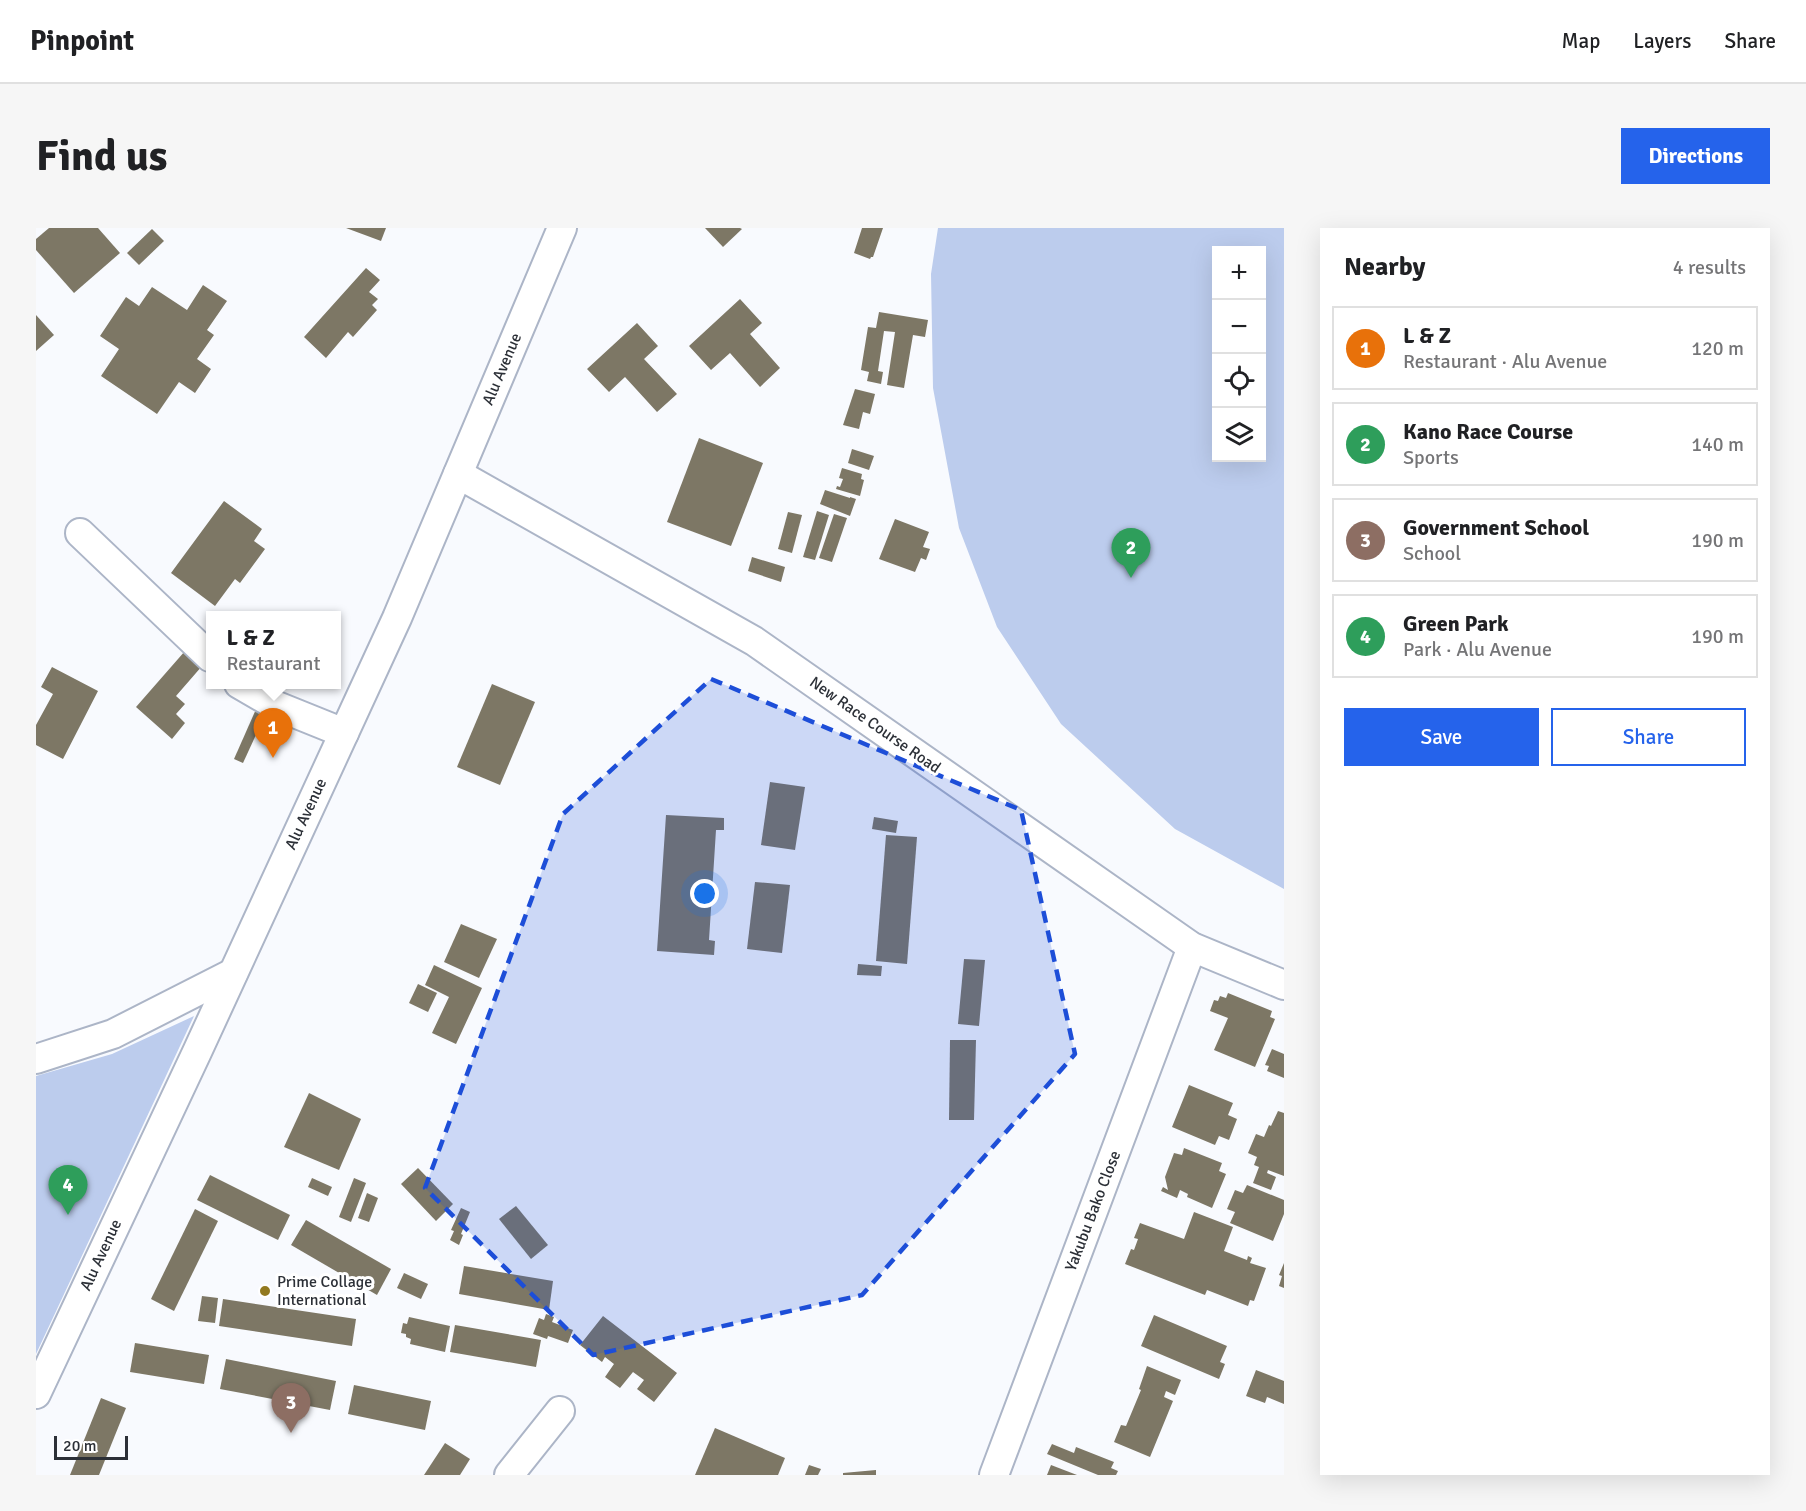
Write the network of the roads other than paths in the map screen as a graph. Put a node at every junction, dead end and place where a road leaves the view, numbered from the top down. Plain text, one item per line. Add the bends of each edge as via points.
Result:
1 (562, 228) edge
2 (458, 474) junction
3 (80, 533) dead end
4 (206, 653) edge
5 (248, 689) edge
6 (344, 733) junction
7 (1192, 947) junction
8 (233, 973) junction
9 (1284, 985) edge
10 (36, 1059) edge
11 (36, 1394) edge
12 (560, 1411) dead end
13 (509, 1475) edge
14 (994, 1475) edge

1 - 2 street, Alu Avenue
2 - 6 street, Alu Avenue
2 - 7 street, New Race Course Road via 754,641
3 - 4 street
5 - 6 street via 277,706
6 - 8 street, Alu Avenue
7 - 9 street, New Race Course Road
7 - 14 street, Yakubu Bako Close
8 - 10 street via 113,1034
8 - 11 street, Alu Avenue
12 - 13 street

